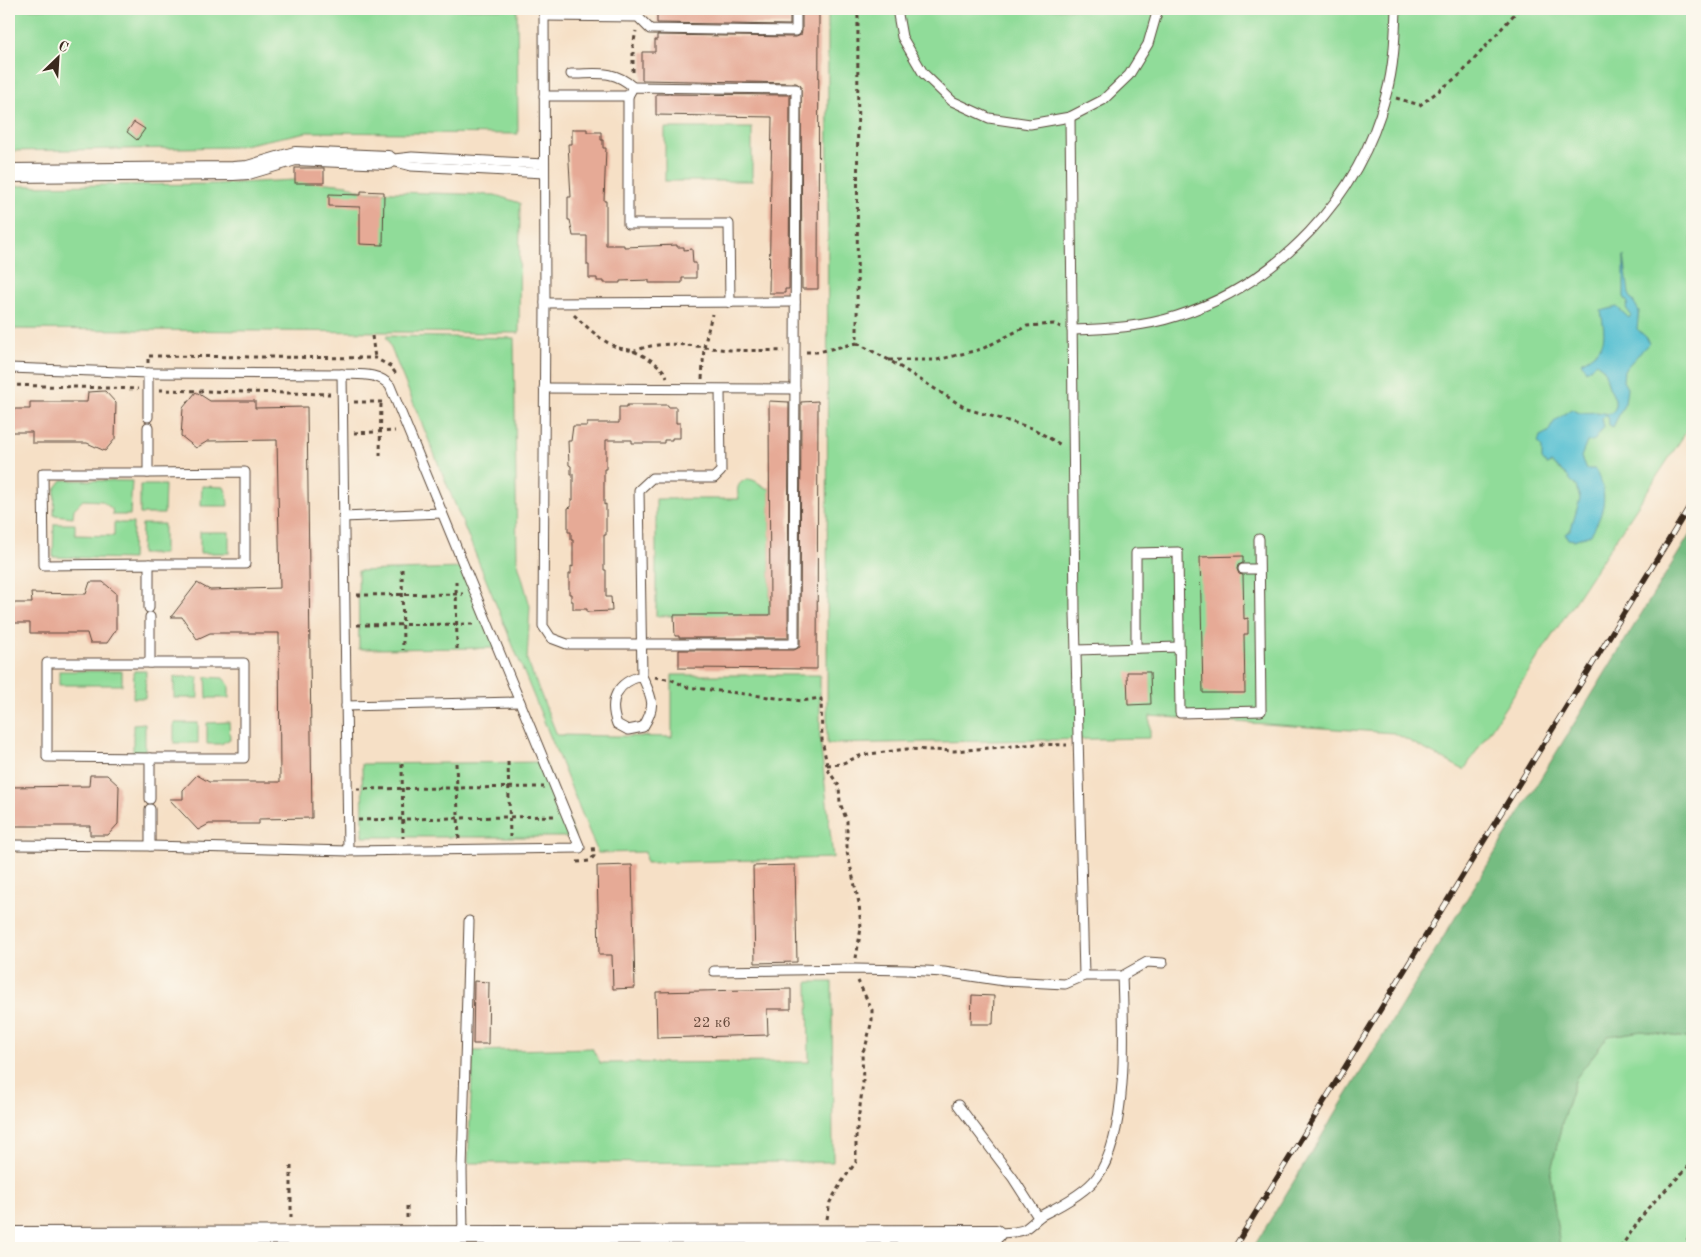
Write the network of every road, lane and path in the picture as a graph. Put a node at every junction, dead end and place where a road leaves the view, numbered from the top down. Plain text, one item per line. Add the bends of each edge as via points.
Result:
1 (796, 9) edge
2 (858, 9) edge
3 (897, 9) edge
4 (1158, 9) edge
5 (1396, 9) edge
6 (1519, 9) edge
7 (544, 12) edge
8 (638, 13) edge
9 (571, 74) dead end
10 (633, 87) junction
11 (1386, 95) junction
12 (544, 96) junction
13 (628, 96) junction
14 (1070, 117) junction
15 (388, 160) joint
16 (544, 169) junction
17 (9, 173) edge
18 (795, 302) junction
19 (545, 303) junction
20 (564, 303) junction
21 (715, 303) junction
22 (730, 303) junction
23 (1072, 330) junction
24 (372, 336) dead end
25 (857, 343) junction
26 (704, 347) junction
27 (633, 352) junction
28 (795, 352) junction
29 (375, 358) junction
30 (889, 360) junction
31 (9, 368) edge
32 (148, 372) junction
33 (342, 374) junction
34 (399, 379) dead end
35 (9, 385) edge
36 (544, 388) junction
37 (672, 389) junction
38 (795, 389) junction
39 (148, 390) junction
40 (702, 390) junction
41 (720, 390) junction
42 (384, 396) dead end
43 (352, 400) junction
44 (342, 402) junction
45 (381, 402) junction
46 (387, 402) junction
47 (390, 409) dead end
48 (352, 410) dead end
49 (148, 416) dead end
50 (395, 424) dead end
51 (352, 425) dead end
52 (148, 427) dead end
53 (380, 431) junction
54 (352, 433) junction
55 (352, 441) dead end
56 (1074, 453) junction
57 (380, 456) dead end
58 (148, 473) junction
59 (442, 513) junction
60 (344, 517) junction
61 (1259, 539) dead end
62 (149, 564) junction
63 (1258, 568) junction
64 (402, 569) dead end
65 (1243, 569) dead end
66 (456, 577) dead end
67 (457, 594) junction
68 (476, 594) junction
69 (344, 595) junction
70 (402, 595) junction
71 (150, 608) dead end
72 (150, 618) dead end
73 (456, 624) junction
74 (488, 624) junction
75 (345, 625) junction
76 (403, 625) junction
77 (640, 643) junction
78 (1136, 648) junction
79 (1179, 648) junction
80 (457, 649) dead end
81 (403, 650) dead end
82 (1076, 650) junction
83 (150, 663) junction
84 (642, 676) junction
85 (520, 702) junction
86 (346, 706) junction
87 (1078, 746) junction
88 (150, 758) junction
89 (508, 762) dead end
90 (456, 763) dead end
91 (402, 764) dead end
92 (828, 764) junction
93 (509, 787) junction
94 (555, 787) junction
95 (458, 788) junction
96 (347, 789) junction
97 (403, 789) junction
98 (150, 799) dead end
99 (150, 809) dead end
100 (567, 816) junction
101 (509, 817) junction
102 (458, 818) junction
103 (403, 819) junction
104 (347, 820) junction
105 (593, 843) dead end
106 (9, 845) edge
107 (150, 846) junction
108 (510, 849) junction
109 (459, 850) junction
110 (403, 851) junction
111 (348, 852) junction
112 (576, 862) dead end
113 (469, 921) dead end
114 (1163, 963) dead end
115 (855, 969) junction
116 (714, 971) dead end
117 (1084, 976) junction
118 (1122, 976) junction
119 (958, 1105) dead end
120 (1692, 1162) edge
121 (291, 1166) dead end
122 (1038, 1217) junction
123 (1692, 1233) edge
124 (463, 1235) junction
125 (9, 1236) edge
126 (292, 1236) junction
127 (825, 1241) edge
128 (996, 1241) edge
129 (32, 1242) edge
130 (1620, 1248) edge
131 (1683, 1248) edge

1 - 8 lane via 796,31 650,28
2 - 25 path
3 - 14 lane via 902,37 922,73 952,101 989,118 1030,124
4 - 14 lane via 1148,44 1129,75 1103,100
5 - 11 lane via 1394,51
6 - 11 path via 1461,74 1420,105
7 - 8 lane
7 - 12 lane
8 - 10 path via 633,46
9 - 10 lane via 609,74 622,78
10 - 13 lane
10 - 18 lane via 796,89
11 - 23 lane via 1369,145 1343,191 1310,232 1270,268 1226,296 1177,316 1125,328
12 - 13 lane
12 - 16 lane
13 - 22 lane via 628,224 729,224
14 - 23 lane
15 - 16 lane via 412,157
15 - 17 street via 295,156 248,170 233,171
16 - 19 lane
18 - 22 lane
18 - 28 lane
19 - 20 lane
19 - 36 lane
20 - 21 lane
20 - 27 path via 597,335 614,346
21 - 22 lane
21 - 26 path
23 - 30 path via 1054,324 1028,326 982,349 937,360
23 - 56 lane
24 - 29 path
25 - 28 path via 818,352
25 - 30 path
26 - 27 path via 658,345
26 - 28 path
26 - 40 path
27 - 37 path via 665,372
28 - 38 lane
29 - 32 path via 148,356
29 - 34 path via 396,371
30 - 56 path via 967,409 1032,428
31 - 32 lane
32 - 33 lane
32 - 39 lane
33 - 44 lane
33 - 59 lane via 378,376 390,386
35 - 39 path
36 - 37 lane
36 - 77 lane via 543,626 551,638 567,644
37 - 40 lane
38 - 41 lane
38 - 77 lane via 794,644
39 - 44 path via 330,393 330,402
39 - 49 lane
40 - 41 lane
41 - 77 lane via 721,471 714,478 652,478 639,490
42 - 46 path
43 - 44 path
43 - 45 path
43 - 48 path
44 - 60 lane
45 - 46 path
45 - 53 path
46 - 47 path
50 - 53 path via 397,431
51 - 54 path
52 - 58 lane
53 - 54 path
53 - 57 path
54 - 55 path
56 - 82 lane
58 - 62 lane via 245,472 245,564
58 - 62 lane via 43,473 44,565
59 - 60 lane
59 - 68 lane
60 - 69 lane
61 - 63 lane
62 - 71 lane
63 - 65 lane
63 - 79 lane via 1261,711 1180,712
64 - 70 path
66 - 67 path
67 - 68 path
67 - 70 path
67 - 73 path
68 - 74 lane
69 - 70 path
69 - 75 lane
70 - 76 path
72 - 83 lane
73 - 74 path
73 - 76 path
73 - 80 path
74 - 85 lane
75 - 76 path
75 - 86 lane
76 - 81 path
77 - 84 lane
78 - 79 lane
78 - 79 lane via 1136,553 1178,552
78 - 82 lane
82 - 87 lane
83 - 88 lane via 244,663 244,758
83 - 88 lane via 47,663 47,757
84 - 84 lane via 651,696 652,713 643,727 628,730 616,724 612,712 614,698 624,683
84 - 92 path via 672,680 687,687 802,701 820,698 822,740
85 - 86 lane
85 - 94 lane
86 - 96 lane
87 - 92 path via 1037,744 954,751 907,749 862,755 842,764
87 - 117 lane
88 - 98 lane
89 - 93 path
90 - 95 path
91 - 97 path
92 - 115 path via 828,770 839,786 840,803 848,821 847,852 859,903 861,928
93 - 94 path
93 - 95 path
93 - 101 path
94 - 100 lane
95 - 97 path
95 - 102 path
96 - 97 path
96 - 104 lane
97 - 103 path
99 - 107 lane
100 - 101 path
100 - 108 lane via 580,848
101 - 102 path
101 - 108 path
102 - 103 path
102 - 109 path
103 - 104 path
103 - 110 path
104 - 111 lane
105 - 112 path via 594,856 590,861
106 - 107 lane
107 - 111 lane
108 - 109 lane
109 - 110 lane
110 - 111 lane
113 - 124 lane
114 - 118 lane via 1147,962
115 - 116 lane
115 - 117 lane via 944,972 1004,981 1065,984
115 - 127 path via 872,1010 872,1020 862,1053 863,1083 856,1162 830,1202
117 - 118 lane
118 - 122 lane via 1124,1051 1118,1114 1110,1152 1097,1178 1067,1203
119 - 122 lane
120 - 130 path via 1648,1208
121 - 126 path
122 - 128 lane via 1022,1230
123 - 131 path
124 - 126 street via 379,1238
124 - 127 street
125 - 129 street
126 - 129 street
127 - 128 street

